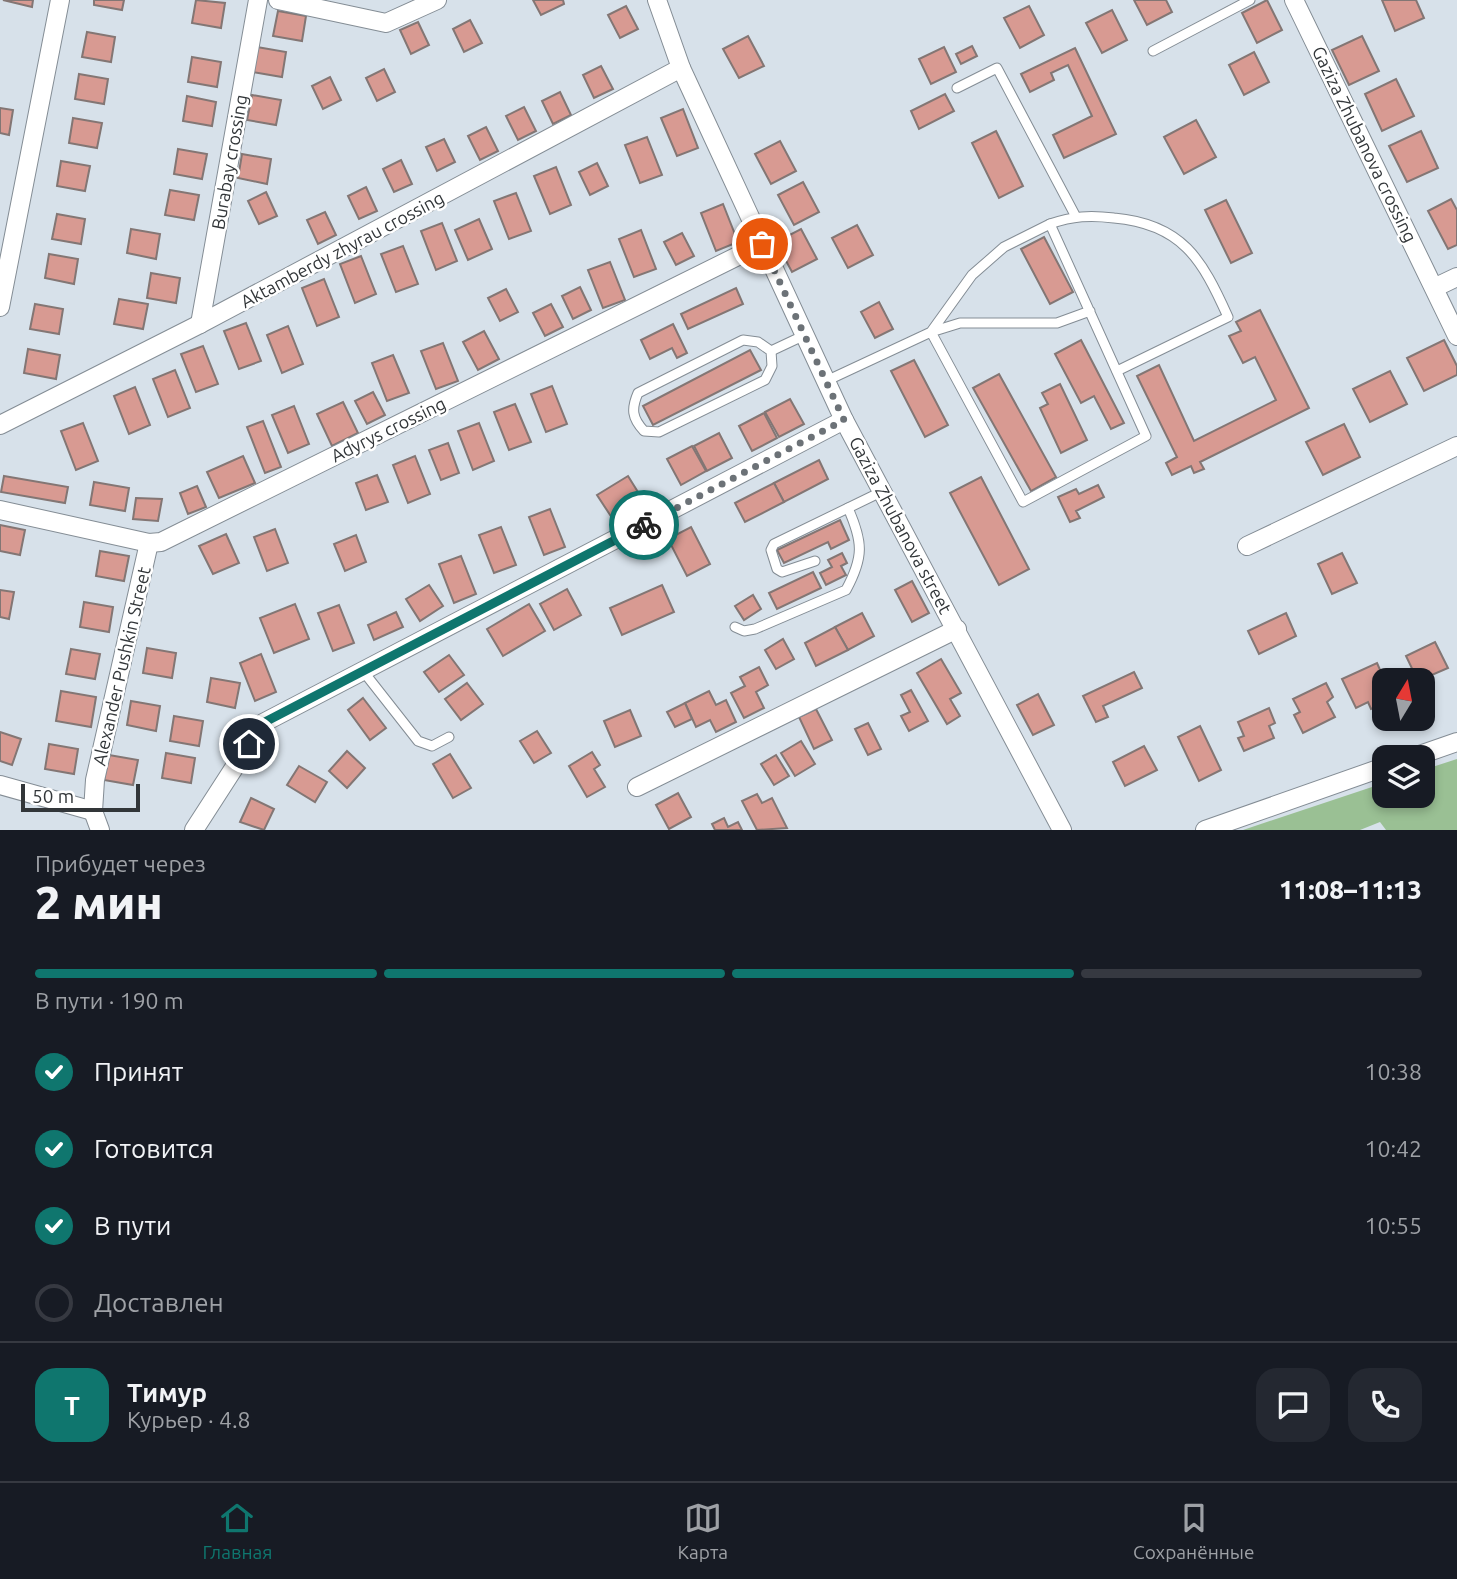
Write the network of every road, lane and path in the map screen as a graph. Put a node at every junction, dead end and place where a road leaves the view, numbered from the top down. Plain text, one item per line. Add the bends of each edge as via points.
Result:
1 (60, 0) edge
2 (258, 0) edge
3 (278, 0) edge
4 (437, 0) edge
5 (657, 0) edge
6 (1250, 0) edge
7 (1294, 0) edge
8 (1153, 51) dead end
9 (681, 68) junction
10 (957, 88) dead end
11 (1075, 215) junction
12 (1050, 224) junction
13 (762, 244) junction
14 (1457, 277) edge
15 (1436, 287) junction
16 (0, 307) edge
17 (1090, 311) junction
18 (200, 324) junction
19 (931, 332) junction
20 (805, 335) junction
21 (1457, 337) edge
22 (771, 351) junction
23 (1116, 371) junction
24 (826, 381) junction
25 (844, 420) junction
26 (0, 425) edge
27 (1457, 446) edge
28 (883, 491) junction
29 (848, 508) junction
30 (0, 510) edge
31 (149, 542) junction
32 (1247, 546) dead end
33 (815, 561) dead end
34 (735, 626) dead end
35 (957, 629) junction
36 (363, 671) junction
37 (449, 737) dead end
38 (1457, 742) edge
39 (1435, 750) edge
40 (1372, 771) edge
41 (0, 785) edge
42 (637, 787) dead end
43 (93, 811) junction
44 (100, 830) edge
45 (194, 830) edge
46 (1062, 830) edge
47 (1205, 830) edge

1 - 16 street
2 - 18 street, Burabay crossing
3 - 4 street via 387,23
5 - 9 street, Gaziza Zhubanova street
6 - 8 lane
7 - 15 street, Gaziza Zhubanova crossing
9 - 13 street, Gaziza Zhubanova street
9 - 18 street, Aktamberdy zhyrau crossing
10 - 11 lane via 997,68
11 - 12 lane
11 - 23 lane via 1140,220 1169,232 1208,273 1228,317
12 - 17 lane
12 - 19 lane via 996,254 972,275
13 - 20 street, Gaziza Zhubanova street
13 - 31 street, Adyrys crossing via 162,542
14 - 15 street
15 - 21 street, Gaziza Zhubanova crossing
17 - 19 lane via 1057,323 960,323
17 - 23 lane
18 - 26 street, Aktamberdy zhyrau crossing
19 - 23 lane via 1023,502 1146,436
19 - 24 lane
20 - 22 lane
20 - 24 street, Gaziza Zhubanova street
22 - 22 lane via 758,342 743,340 638,393 632,406 634,420 644,432 659,432 765,380 772,366
24 - 25 street, Gaziza Zhubanova street
25 - 28 street, Gaziza Zhubanova street
25 - 36 street
27 - 32 street
28 - 29 lane
28 - 35 street, Gaziza Zhubanova street
29 - 33 lane via 774,544 771,550 782,572
29 - 34 lane via 859,534 860,556 846,590 755,629 744,631
30 - 31 street, Adyrys crossing
31 - 43 street, Alexander Pushkin Street via 95,780
35 - 42 street, Gaziza Zhubanova street
35 - 46 street, Gaziza Zhubanova street
36 - 37 lane via 418,741 432,746
36 - 45 street via 263,723
38 - 39 street
40 - 47 street
41 - 43 street
43 - 44 street, Alexander Pushkin Street

